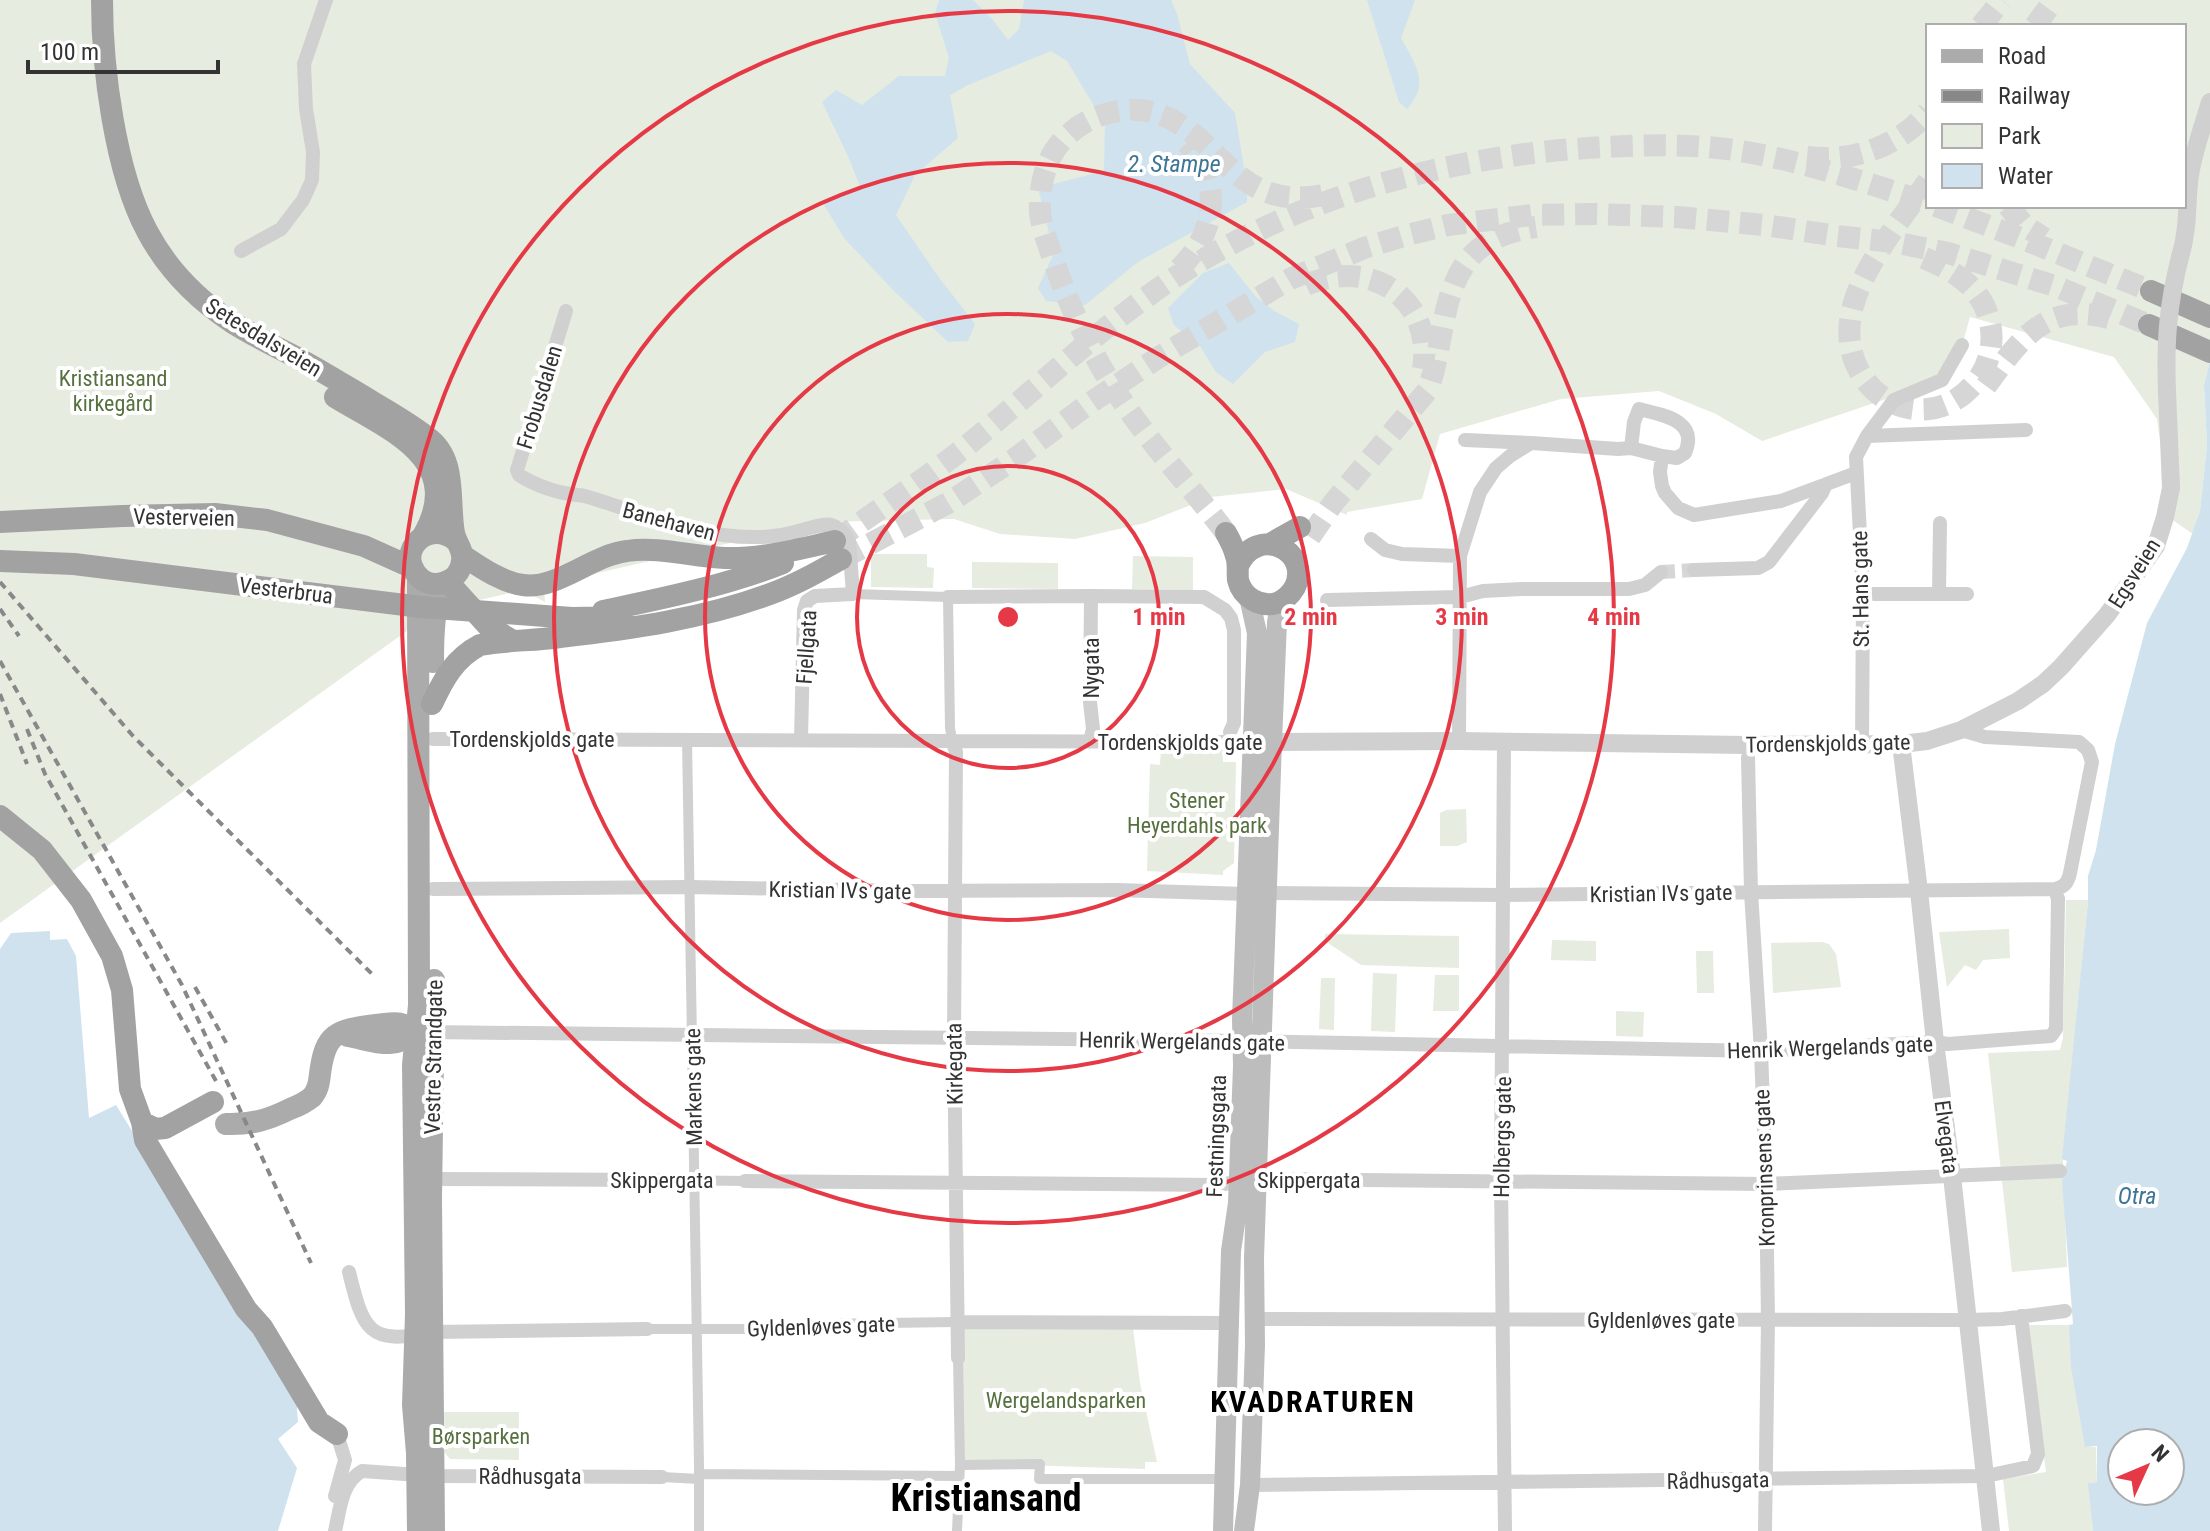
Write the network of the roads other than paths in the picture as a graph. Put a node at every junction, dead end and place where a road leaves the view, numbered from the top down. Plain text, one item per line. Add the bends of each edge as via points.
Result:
1 (87, 0) edge
2 (102, 0) edge
3 (326, 0) edge
4 (2210, 102) edge
5 (241, 251) dead end
6 (2151, 291) tunnel mouth
7 (566, 311) dead end
8 (2204, 315) edge
9 (2149, 325) tunnel mouth
10 (1962, 345) dead end
11 (2204, 350) edge
12 (2026, 430) dead end
13 (1867, 436) junction
14 (1465, 440) dead end
15 (1531, 443) junction
16 (1631, 448) junction
17 (1662, 456) junction
18 (1856, 473) junction
19 (526, 480) joint
20 (1826, 484) junction
21 (5, 522) edge
22 (1940, 523) dead end
23 (1371, 539) dead end
24 (420, 540) junction
25 (1266, 544) junction
26 (364, 546) junction
27 (459, 548) junction
28 (838, 550) junction
29 (1460, 556) junction
30 (0, 561) edge
31 (1238, 566) junction
32 (1297, 566) junction
33 (1694, 570) tunnel mouth
34 (415, 572) junction
35 (1661, 572) tunnel mouth
36 (445, 583) junction
37 (853, 594) junction
38 (1863, 594) junction
39 (1939, 594) junction
40 (1967, 594) dead end
41 (1091, 596) junction
42 (948, 597) junction
43 (1249, 597) junction
44 (1460, 597) junction
45 (1327, 600) dead end
46 (1281, 601) junction
47 (513, 641) junction
48 (432, 704) junction
49 (1961, 730) junction
50 (1230, 732) dead end
51 (433, 739) junction
52 (687, 739) junction
53 (801, 739) junction
54 (952, 740) junction
55 (1090, 741) junction
56 (1459, 741) junction
57 (1927, 741) joint
58 (1262, 742) junction
59 (1504, 743) junction
60 (1901, 744) junction
61 (1862, 745) junction
62 (1748, 757) dead end
63 (0, 816) edge
64 (690, 887) junction
65 (433, 889) junction
66 (2055, 889) junction
67 (1919, 891) junction
68 (954, 892) junction
69 (1751, 892) junction
70 (1267, 893) junction
71 (1246, 894) junction
72 (1503, 895) junction
73 (424, 1032) junction
74 (692, 1034) junction
75 (954, 1037) junction
76 (1252, 1041) junction
77 (1941, 1043) junction
78 (1503, 1046) junction
79 (1761, 1051) junction
80 (213, 1102) dead end
81 (142, 1122) junction
82 (226, 1124) dead end
83 (2060, 1171) dead end
84 (1952, 1176) junction
85 (423, 1179) junction
86 (661, 1180) joint
87 (1248, 1180) junction
88 (1501, 1180) junction
89 (695, 1181) junction
90 (745, 1181) joint
91 (956, 1184) junction
92 (1766, 1184) junction
93 (349, 1272) dead end
94 (2065, 1311) dead end
95 (2021, 1316) junction
96 (1256, 1319) junction
97 (1502, 1319) junction
98 (1768, 1320) junction
99 (1968, 1320) junction
100 (956, 1322) junction
101 (1228, 1323) junction
102 (647, 1329) joint
103 (697, 1329) junction
104 (423, 1334) junction
105 (958, 1358) joint
106 (337, 1434) joint
107 (959, 1470) junction
108 (425, 1475) junction
109 (699, 1476) junction
110 (1986, 1476) junction
111 (662, 1477) joint
112 (1215, 1479) dead end
113 (1765, 1480) junction
114 (1505, 1483) junction
115 (1250, 1485) junction
116 (327, 1531) edge
117 (335, 1531) edge
118 (418, 1531) edge
119 (434, 1531) edge
120 (699, 1531) edge
121 (957, 1531) edge
122 (1223, 1531) edge
123 (1244, 1531) edge
124 (1505, 1531) edge
125 (1765, 1531) edge
126 (1991, 1531) edge

1 - 24 highway, Setesdalsveien via 91,59 113,179 150,263 217,329 296,370 418,450 430,467 435,498
2 - 27 highway, Setesdalsveien via 114,123 134,200 155,244 178,276 217,313 434,442 448,469
3 - 5 street via 304,64 312,180 281,229
4 - 49 street, Egsveien, bridge via 2192,163 2187,227 2166,334 2171,488 2156,546 2107,615 2043,684
6 - 8 highway
7 - 19 street, Frobusdalen via 517,470
9 - 11 highway
10 - 13 street via 1942,380 1894,400
12 - 13 street
13 - 18 street, St. Hans gate via 1856,457
14 - 15 street
15 - 16 street
15 - 29 street via 1496,468 1480,492
16 - 17 street
16 - 17 street via 1639,409 1676,419 1689,437 1685,453
17 - 20 street via 1665,493 1678,508 1694,515 1781,501
18 - 20 street
18 - 38 street, St. Hans gate
19 - 37 street, Banehaven via 719,535 762,537 824,523 836,527 849,541
20 - 33 street via 1769,562 1758,568
21 - 26 highway, Vesterveien via 215,514 267,520
22 - 39 street
23 - 29 street via 1402,554
24 - 26 highway, Vesterveien
24 - 27 highway via 440,533
24 - 34 highway via 411,558
25 - 31 highway via 1249,550
25 - 31 highway via 1232,529
25 - 32 highway via 1289,552
25 - 32 highway via 1305,532
26 - 34 highway, Vesterveien
27 - 28 highway via 493,575 522,585 553,581 626,551 752,558
27 - 36 highway via 460,571
28 - 30 highway, Vesterbrua, bridge via 572,618 421,607 87,565
28 - 47 highway via 788,587 711,611
29 - 44 street
31 - 43 highway via 1240,586
32 - 46 highway via 1297,583
34 - 36 highway via 429,583
34 - 73 main road, Vestre Strandgate via 419,1005
35 - 44 street via 1629,589 1522,589
36 - 47 highway via 488,626
36 - 48 main road, Vestre Strandgate via 437,598 433,632
37 - 42 street
37 - 53 street, Fjellgata via 807,601
38 - 39 street
38 - 61 street, St. Hans gate
39 - 40 street
41 - 42 street
41 - 50 street via 1204,597 1225,610 1234,630
41 - 55 street, Nygata
42 - 54 street, Kirkegata
43 - 46 highway via 1264,604
43 - 58 main road via 1257,633
44 - 45 street
44 - 56 street
46 - 58 main road
47 - 48 highway via 468,651 444,677
48 - 51 main road, Vestre Strandgate
49 - 57 street, Egsveien
49 - 66 street via 1985,737 2079,742 2088,750 2092,762 2068,882
51 - 52 street, Tordenskjolds gate
51 - 65 main road, Vestre Strandgate
52 - 53 street, Tordenskjolds gate
52 - 64 street, Markens gate
53 - 54 street, Tordenskjolds gate
54 - 55 street, Tordenskjolds gate
54 - 68 street, Kirkegata
55 - 58 street, Tordenskjolds gate
56 - 58 street, Tordenskjolds gate
56 - 59 street, Tordenskjolds gate
57 - 60 street, Tordenskjolds gate
58 - 70 main road, Festningsgata
58 - 71 main road, Festningsgata
59 - 61 street, Tordenskjolds gate
59 - 72 street, Holbergs gate
60 - 61 street, Tordenskjolds gate
60 - 67 street, Elvegata
62 - 69 street, Kronprinsens gate
63 - 81 highway via 42,850 81,900 112,956 122,990 130,1089
64 - 65 street, Kristian IVs gate
64 - 68 street, Kristian IVs gate
64 - 74 street, Markens gate
65 - 73 main road, Vestre Strandgate via 434,1005
66 - 67 street, Kristian IVs gate
66 - 77 street via 2056,1029 2051,1036
67 - 69 street, Kristian IVs gate
67 - 77 street, Elvegata
68 - 71 street, Kristian IVs gate
68 - 75 street, Kirkegata
69 - 72 street, Kristian IVs gate
69 - 79 street, Kronprinsens gate
70 - 72 street, Kristian IVs gate
70 - 76 main road, Festningsgata
71 - 76 main road, Festningsgata
72 - 78 street, Holbergs gate
73 - 74 street, Henrik Wergelands gate
73 - 82 main road, Vestre Strandgate via 389,1044 339,1034 323,1052 318,1088 311,1098 260,1122
73 - 85 main road, Vestre Strandgate
74 - 75 street, Henrik Wergelands gate
74 - 89 street, Markens gate
75 - 76 street, Henrik Wergelands gate
75 - 91 street, Kirkegata
76 - 78 street, Henrik Wergelands gate
76 - 87 main road, Festningsgata
77 - 79 street, Henrik Wergelands gate
77 - 84 street, Elvegata
78 - 79 street, Henrik Wergelands gate
78 - 88 street, Holbergs gate
79 - 92 street, Kronprinsens gate
80 - 81 highway via 165,1128
81 - 106 highway via 145,1140 246,1309 319,1422
83 - 84 street, Skippergata
84 - 92 street, Skippergata
84 - 99 street, Elvegata
85 - 86 street, Skippergata
85 - 104 main road, Vestre Strandgate
86 - 89 street, Skippergata
87 - 88 street, Skippergata
87 - 91 street, Skippergata via 1218,1185
87 - 96 main road, Festningsgata
87 - 101 main road, Festningsgata via 1238,1203 1231,1251
88 - 92 street, Skippergata
88 - 97 street, Holbergs gate
89 - 90 street, Skippergata
89 - 103 street, Markens gate
90 - 91 street, Skippergata
91 - 100 street, Kirkegata
92 - 98 street, Kronprinsens gate
93 - 104 street, Gyldenløves gate via 358,1308 370,1329 389,1337
94 - 95 street, Gyldenløves gate
95 - 99 street, Gyldenløves gate
95 - 110 street, Rådhusgata via 2038,1454 2033,1466
96 - 97 street, Gyldenløves gate
96 - 115 main road, Festningsgata
97 - 98 street, Gyldenløves gate
97 - 114 street, Holbergs gate
98 - 99 street, Gyldenløves gate
98 - 113 street, Kronprinsens gate
99 - 110 street, Elvegata
100 - 101 street, Gyldenløves gate
100 - 103 street, Gyldenløves gate
100 - 105 street, Kirkegata
101 - 122 main road, Festningsgata
102 - 103 street, Gyldenløves gate
102 - 104 street, Gyldenløves gate
103 - 109 street, Markens gate
104 - 108 main road, Vestre Strandgate
105 - 107 street, Kirkegata
106 - 116 street via 345,1460
107 - 109 street, Rådhusgata
107 - 112 street, Rådhusgata via 1040,1464 1039,1479
107 - 121 street, Kirkegata
108 - 111 street, Rådhusgata
108 - 117 street, Rådhusgata via 355,1475 346,1486
108 - 118 main road, Vestre Strandgate
108 - 119 main road, Vestre Strandgate
109 - 111 street, Rådhusgata
109 - 120 street, Markens gate
110 - 113 street, Rådhusgata
110 - 126 street, Elvegata
113 - 114 street, Rådhusgata
113 - 125 street, Kronprinsens gate
114 - 115 street, Rådhusgata
114 - 124 street, Holbergs gate
115 - 123 main road, Festningsgata

